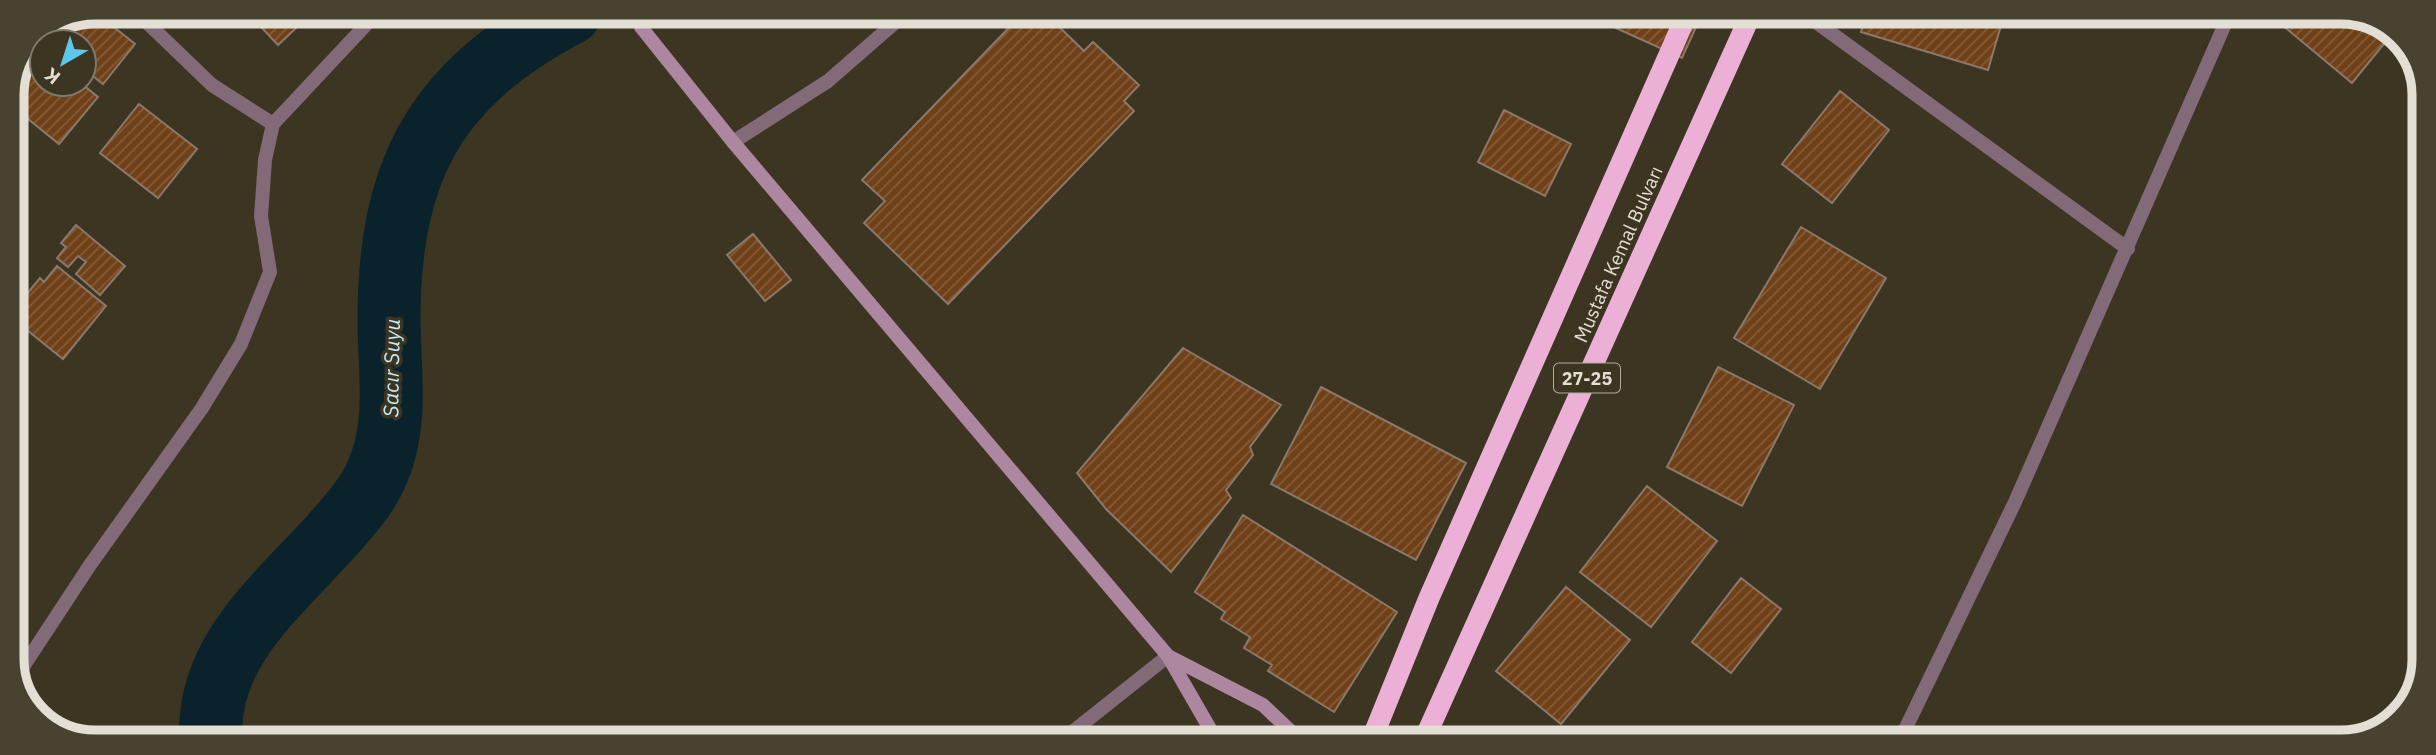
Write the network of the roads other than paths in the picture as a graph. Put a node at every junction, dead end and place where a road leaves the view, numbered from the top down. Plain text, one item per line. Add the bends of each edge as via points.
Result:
1 (148, 24) edge
2 (367, 24) edge
3 (640, 24) edge
4 (893, 24) edge
5 (1683, 24) edge
6 (1746, 24) edge
7 (1817, 24) edge
8 (2225, 24) edge
9 (273, 124) junction
10 (733, 142) junction
11 (2128, 248) junction
12 (1168, 656) junction
13 (25, 664) edge
14 (1075, 730) edge
15 (1211, 730) edge
16 (1290, 730) edge
17 (1375, 730) edge
18 (1428, 730) edge
19 (1905, 730) edge

1 - 9 street via 212,85
2 - 9 street
3 - 10 street
4 - 10 street via 828,81
5 - 17 highway, Mustafa Kemal Bulvarı / 27-25 via 1429,598
6 - 18 highway, Mustafa Kemal Bulvarı / 27-25
7 - 11 street
8 - 11 street
9 - 13 street via 261,216 270,272 241,344
10 - 12 street
11 - 19 street via 2015,502
12 - 14 street
12 - 15 street
12 - 16 street via 1264,705

